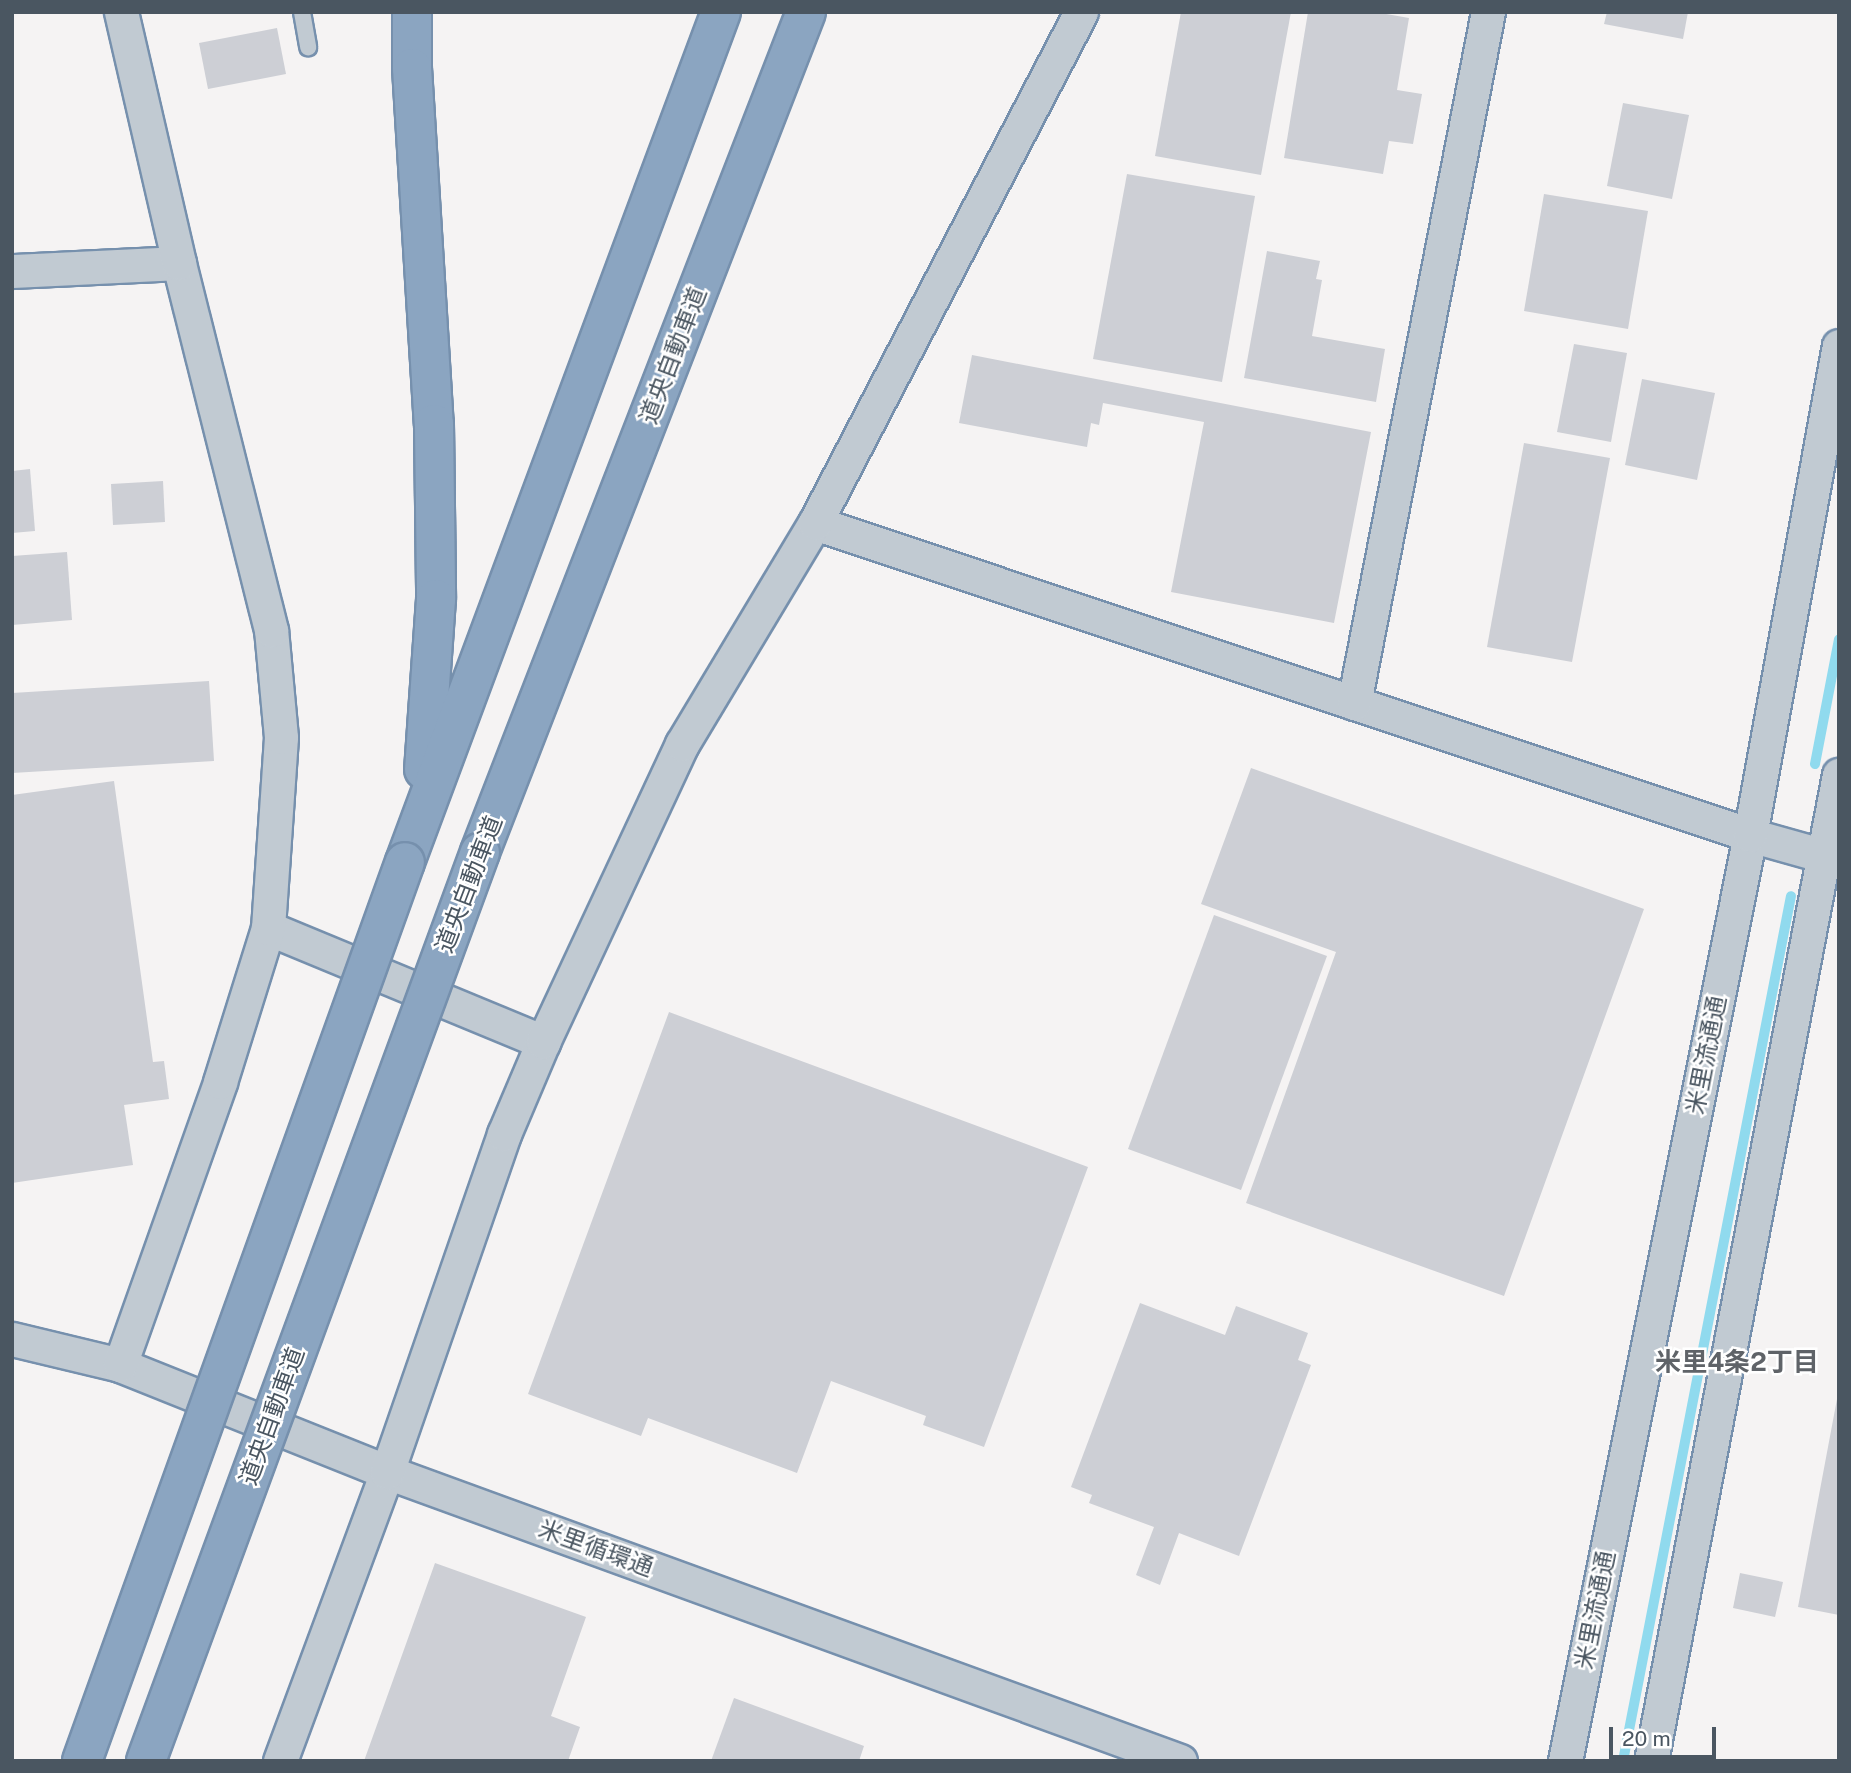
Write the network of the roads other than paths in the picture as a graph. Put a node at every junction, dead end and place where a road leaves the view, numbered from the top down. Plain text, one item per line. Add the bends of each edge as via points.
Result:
1 (121, 12) edge
2 (302, 12) edge
3 (412, 12) edge
4 (722, 12) edge
5 (806, 12) edge
6 (1081, 12) edge
7 (1488, 12) edge
8 (308, 47) dead end
9 (179, 263) junction
10 (12, 271) edge
11 (1839, 346) edge
12 (815, 523) junction
13 (1354, 703) junction
14 (1839, 775) edge
15 (422, 811) junction
16 (1750, 835) junction
17 (1831, 859) edge
18 (268, 928) junction
19 (543, 1042) junction
20 (12, 1339) edge
21 (121, 1365) junction
22 (387, 1472) junction
23 (82, 1761) edge
24 (146, 1761) edge
25 (280, 1761) edge
26 (1180, 1761) edge
27 (1565, 1761) edge
28 (1651, 1761) edge

1 - 9 street
2 - 8 lane
3 - 15 highway via 434,451 436,598
4 - 15 highway
5 - 24 highway, 道央自動車道, bridge via 480,852
6 - 12 street
7 - 13 street
9 - 10 street
9 - 18 street via 271,630 281,737
11 - 16 street, 米里流通通
12 - 13 street
12 - 19 street via 682,744
13 - 16 street
14 - 17 street
15 - 23 highway, bridge
16 - 17 street
16 - 27 street, 米里流通通
17 - 28 street
18 - 19 street
18 - 21 street
19 - 22 street via 504,1134
20 - 21 street, 米里循環通
21 - 22 street, 米里循環通
22 - 25 street
22 - 26 street, 米里循環通

